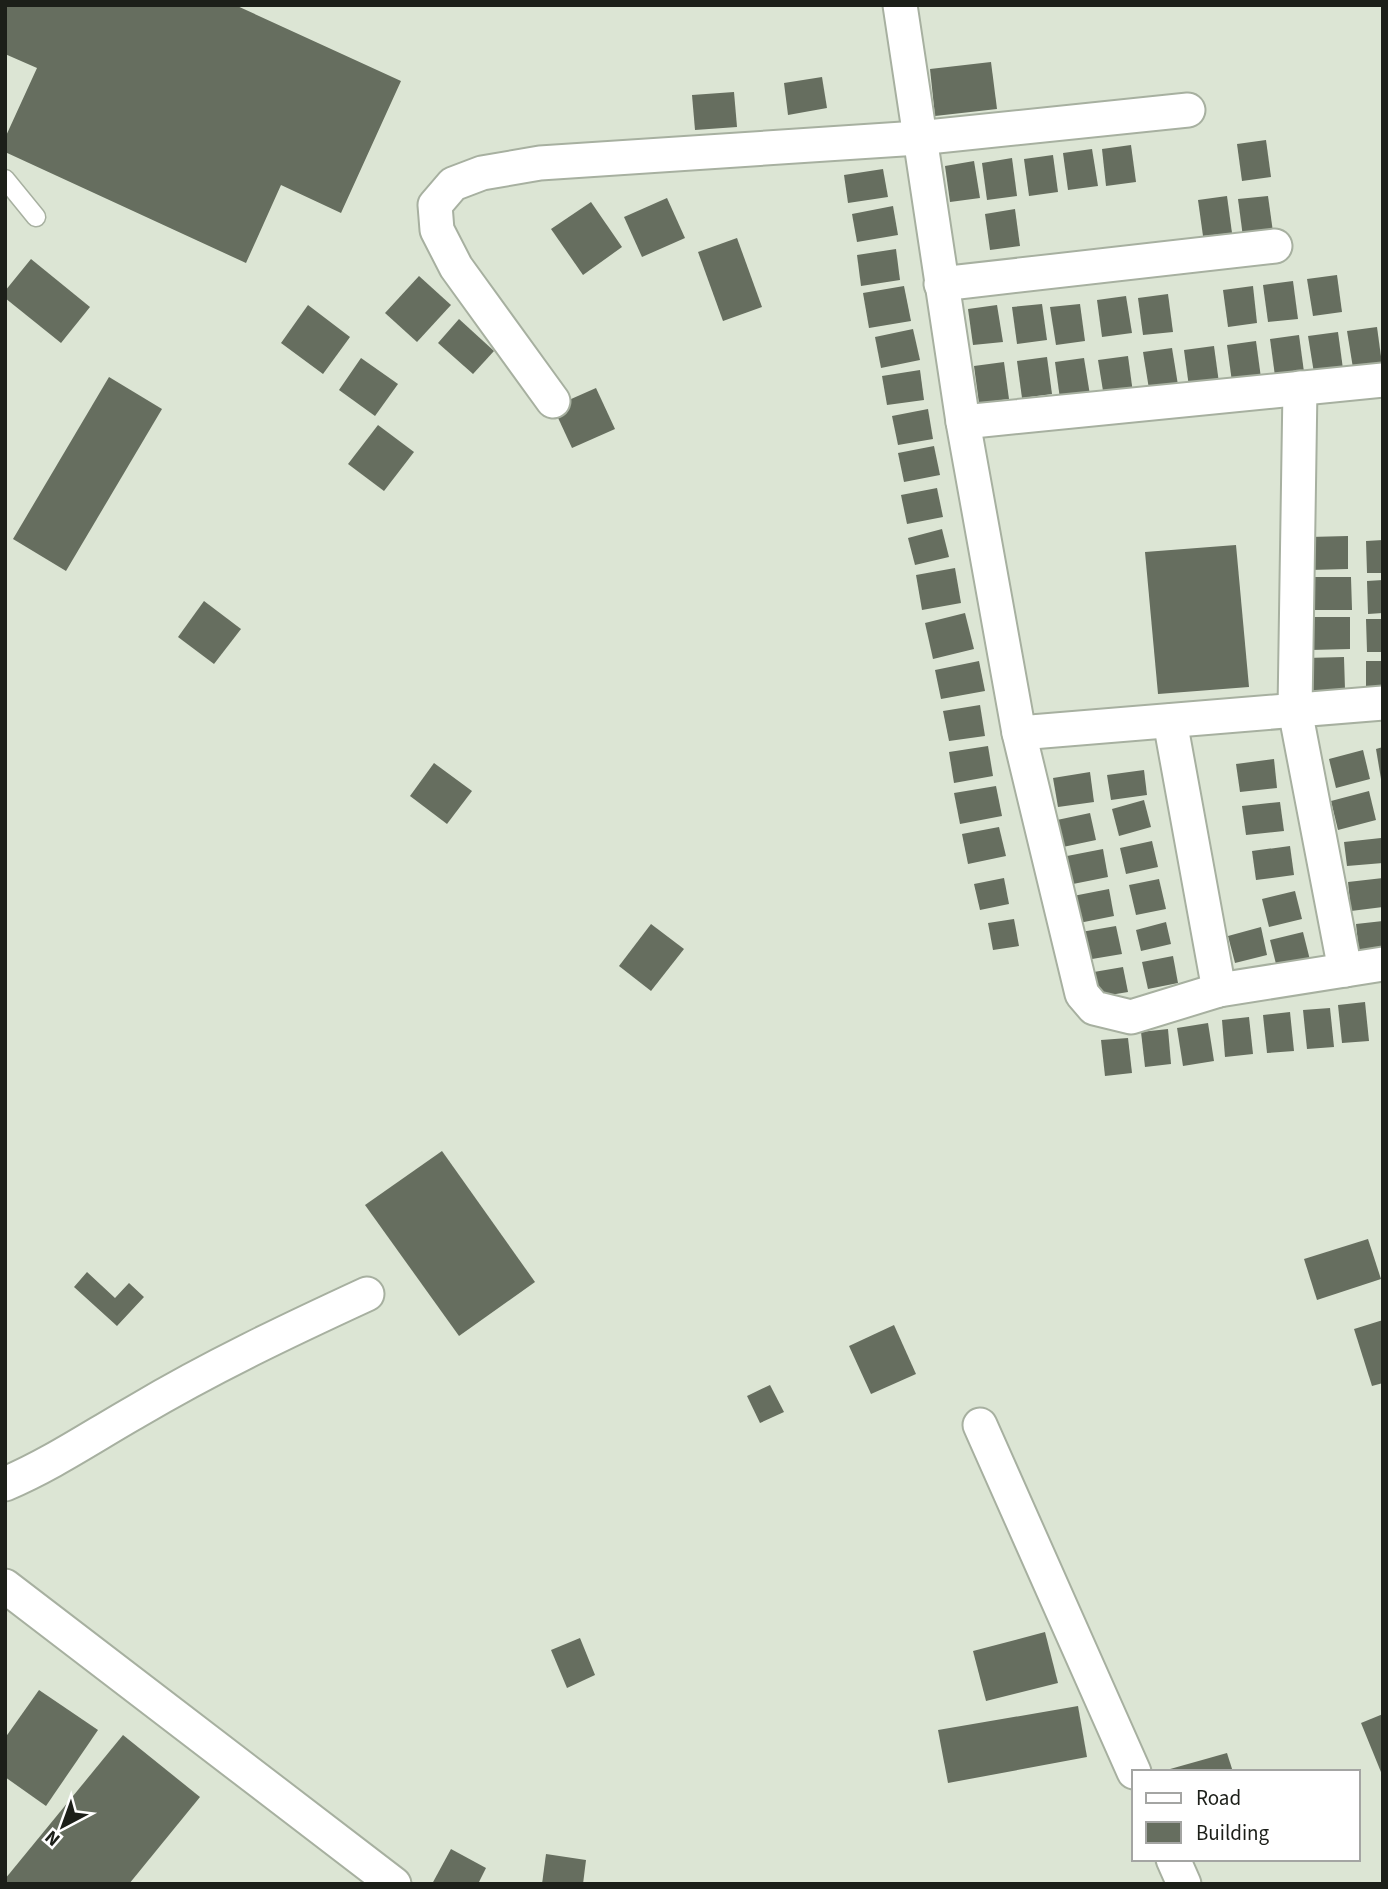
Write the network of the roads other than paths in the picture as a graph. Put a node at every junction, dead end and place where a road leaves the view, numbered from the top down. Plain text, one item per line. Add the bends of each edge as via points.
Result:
1 (900, 5) edge
2 (1188, 110) dead end
3 (918, 138) junction
4 (5, 179) edge
5 (36, 217) dead end
6 (1275, 246) dead end
7 (941, 284) junction
8 (1383, 380) edge
9 (1300, 388) junction
10 (553, 401) dead end
11 (963, 422) junction
12 (1383, 703) edge
13 (1295, 710) junction
14 (1170, 721) junction
15 (1019, 733) junction
16 (1383, 964) edge
17 (1345, 970) junction
18 (1219, 989) junction
19 (367, 1294) dead end
20 (980, 1425) dead end
21 (5, 1484) edge
22 (5, 1586) edge
23 (1133, 1770) edge
24 (1174, 1861) edge
25 (394, 1884) edge
26 (1184, 1884) edge

1 - 3 street
2 - 3 street
3 - 7 street
3 - 10 street via 540,163 482,173 453,184 435,205 437,230 456,267
4 - 5 lane
6 - 7 street
7 - 11 street
8 - 9 street
9 - 11 street
9 - 13 street
11 - 15 street
12 - 13 street
13 - 14 street
13 - 17 street
14 - 15 street
14 - 18 street
15 - 18 street via 1082,994 1094,1007 1131,1017
16 - 17 street
17 - 18 street
19 - 21 street via 204,1374 47,1466
20 - 23 street
22 - 25 street
24 - 26 street

